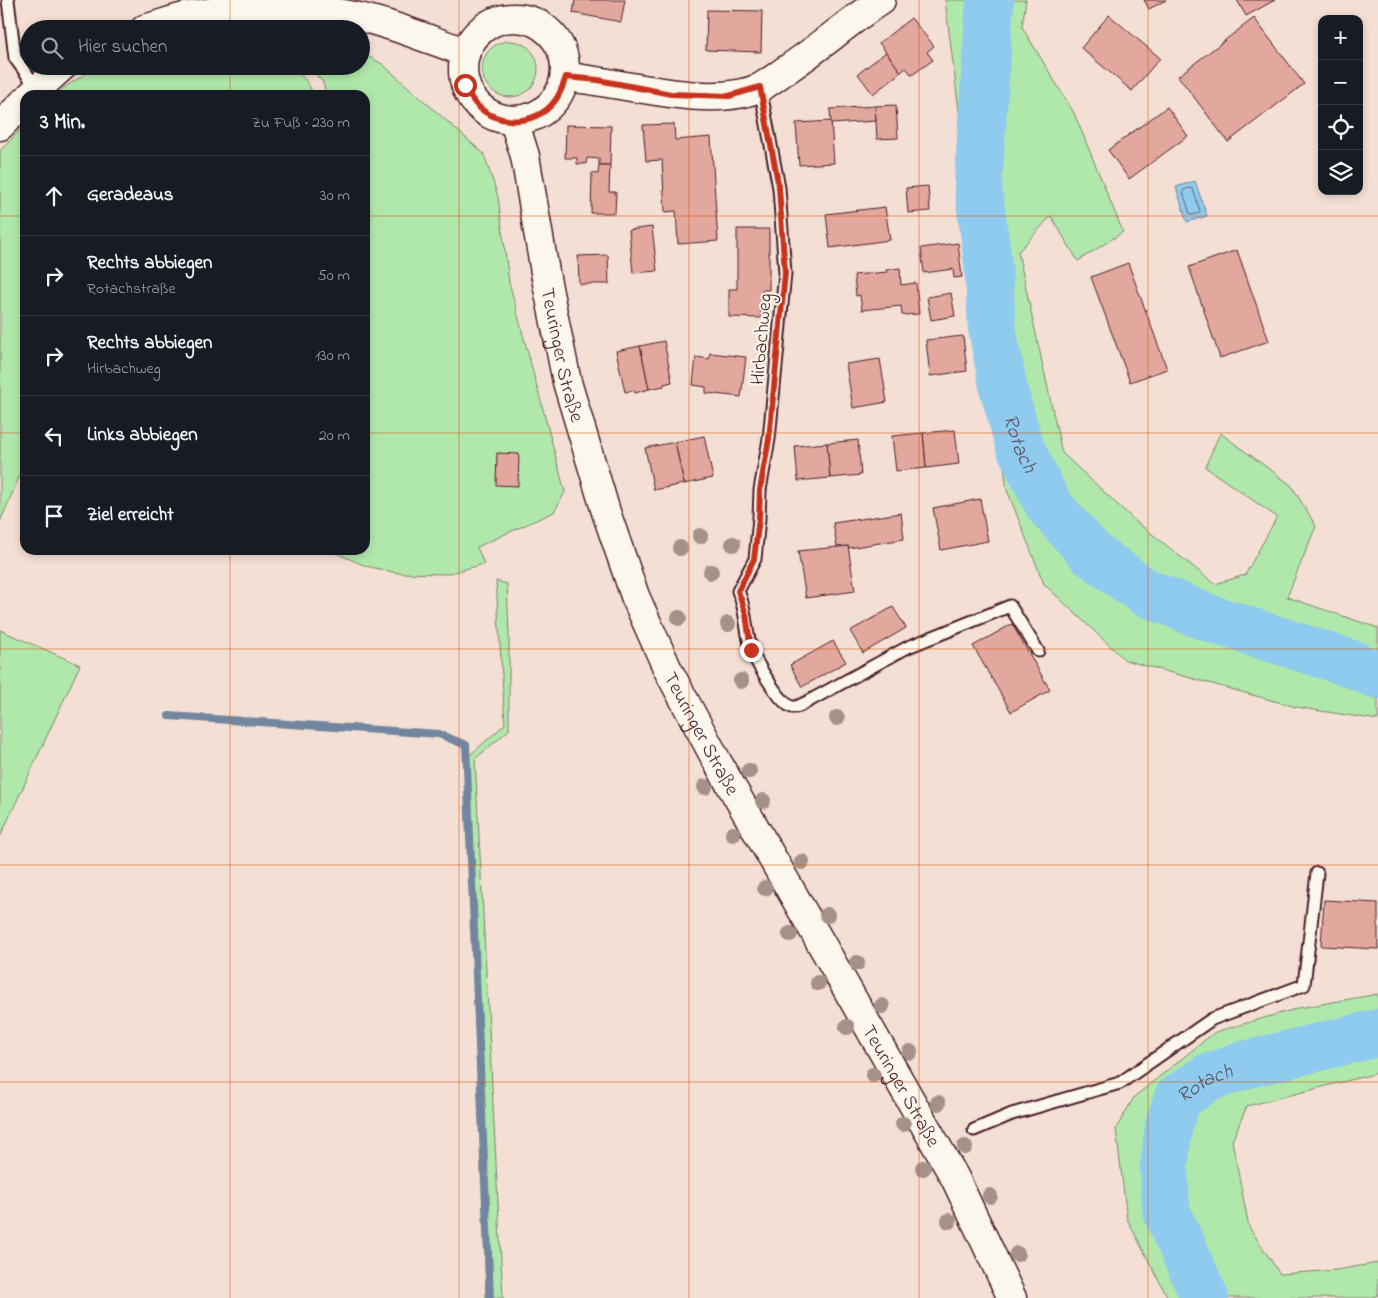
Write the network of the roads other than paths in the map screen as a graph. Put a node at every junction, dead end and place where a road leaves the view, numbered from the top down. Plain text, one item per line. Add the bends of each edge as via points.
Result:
1 (8, 0) edge
2 (881, 0) edge
3 (523, 9) edge
4 (175, 20) edge
5 (369, 20) edge
6 (370, 20) edge
7 (465, 52) junction
8 (20, 70) edge
9 (22, 75) edge
10 (53, 75) edge
11 (566, 77) junction
12 (760, 87) junction
13 (29, 90) edge
14 (37, 90) edge
15 (20, 106) edge
16 (514, 121) junction
17 (0, 126) edge
18 (1038, 651) dead end
19 (1317, 873) dead end
20 (974, 1130) dead end
21 (1012, 1298) edge

1 - 8 lane via 15,58
2 - 12 street
3 - 7 street via 482,29
3 - 11 street via 551,33 560,46 566,61
4 - 5 street via 225,10 277,9 338,13
6 - 7 street
7 - 16 street via 462,69 472,99 498,119
9 - 13 lane
10 - 14 street
11 - 12 street via 671,94 729,96
11 - 16 street via 553,103 542,113
12 - 18 lane, Hirbachweg via 779,188 785,273 754,559 738,591 745,608 751,650 777,694 791,707 807,702 908,647 1010,606
15 - 17 street
16 - 21 street, Teuringer Straße via 525,156 567,382 635,596 668,670 709,746 955,1178
19 - 20 lane via 1304,985 1212,1019 1120,1083 1012,1114

